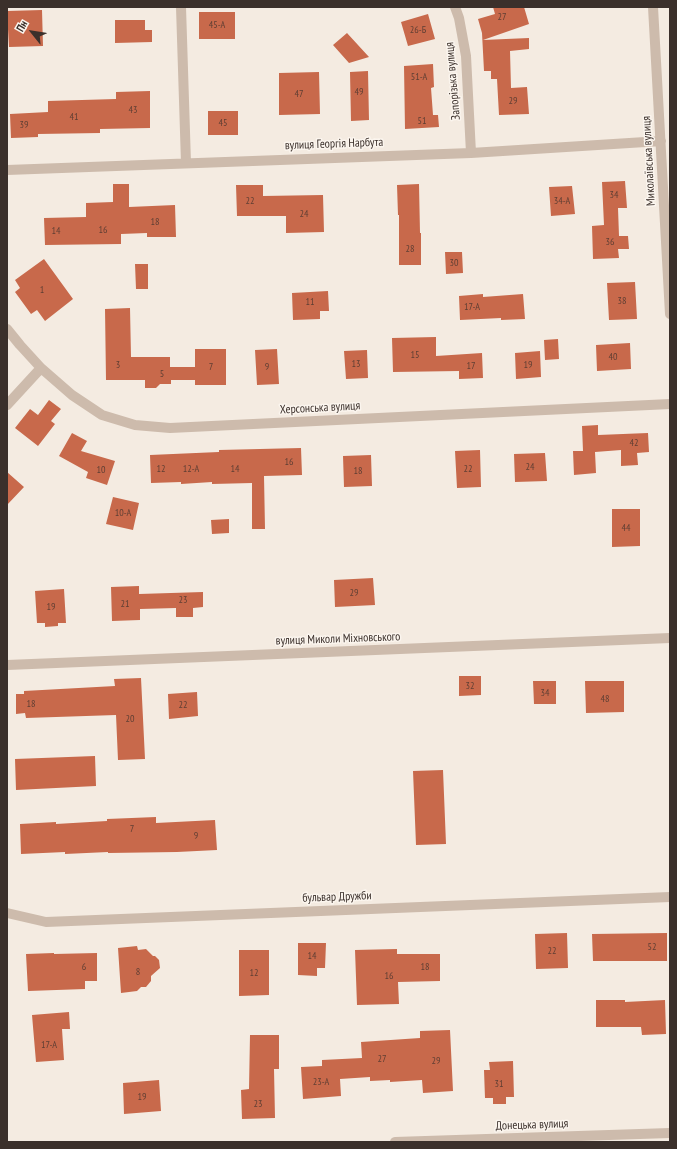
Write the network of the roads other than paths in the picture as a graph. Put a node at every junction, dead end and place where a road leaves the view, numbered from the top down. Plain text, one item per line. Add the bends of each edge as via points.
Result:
1 (181, 7) edge
2 (455, 7) edge
3 (653, 7) edge
4 (661, 141) junction
5 (471, 153) junction
6 (186, 163) junction
7 (7, 170) edge
8 (670, 314) edge
9 (7, 329) edge
10 (41, 368) junction
11 (670, 404) edge
12 (7, 405) edge
13 (670, 638) edge
14 (7, 665) edge
15 (670, 897) edge
16 (7, 913) edge
17 (670, 1133) edge
18 (395, 1142) edge

1 - 6 street
2 - 5 street, Запорізька вулиця via 466,56
3 - 4 street, Миколаївська вулиця
4 - 5 street, вулиця Георгія Нарбута
4 - 8 street, Миколаївська вулиця
5 - 6 street, вулиця Георгія Нарбута
6 - 7 street, вулиця Георгія Нарбута
9 - 10 street, Херсонська вулиця
10 - 11 street, Херсонська вулиця via 72,395 102,415 135,425 170,428
10 - 12 street
13 - 14 street, вулиця Миколи Міхновського
15 - 16 street, бульвар Дружби via 46,922
17 - 18 street, Донецька вулиця

